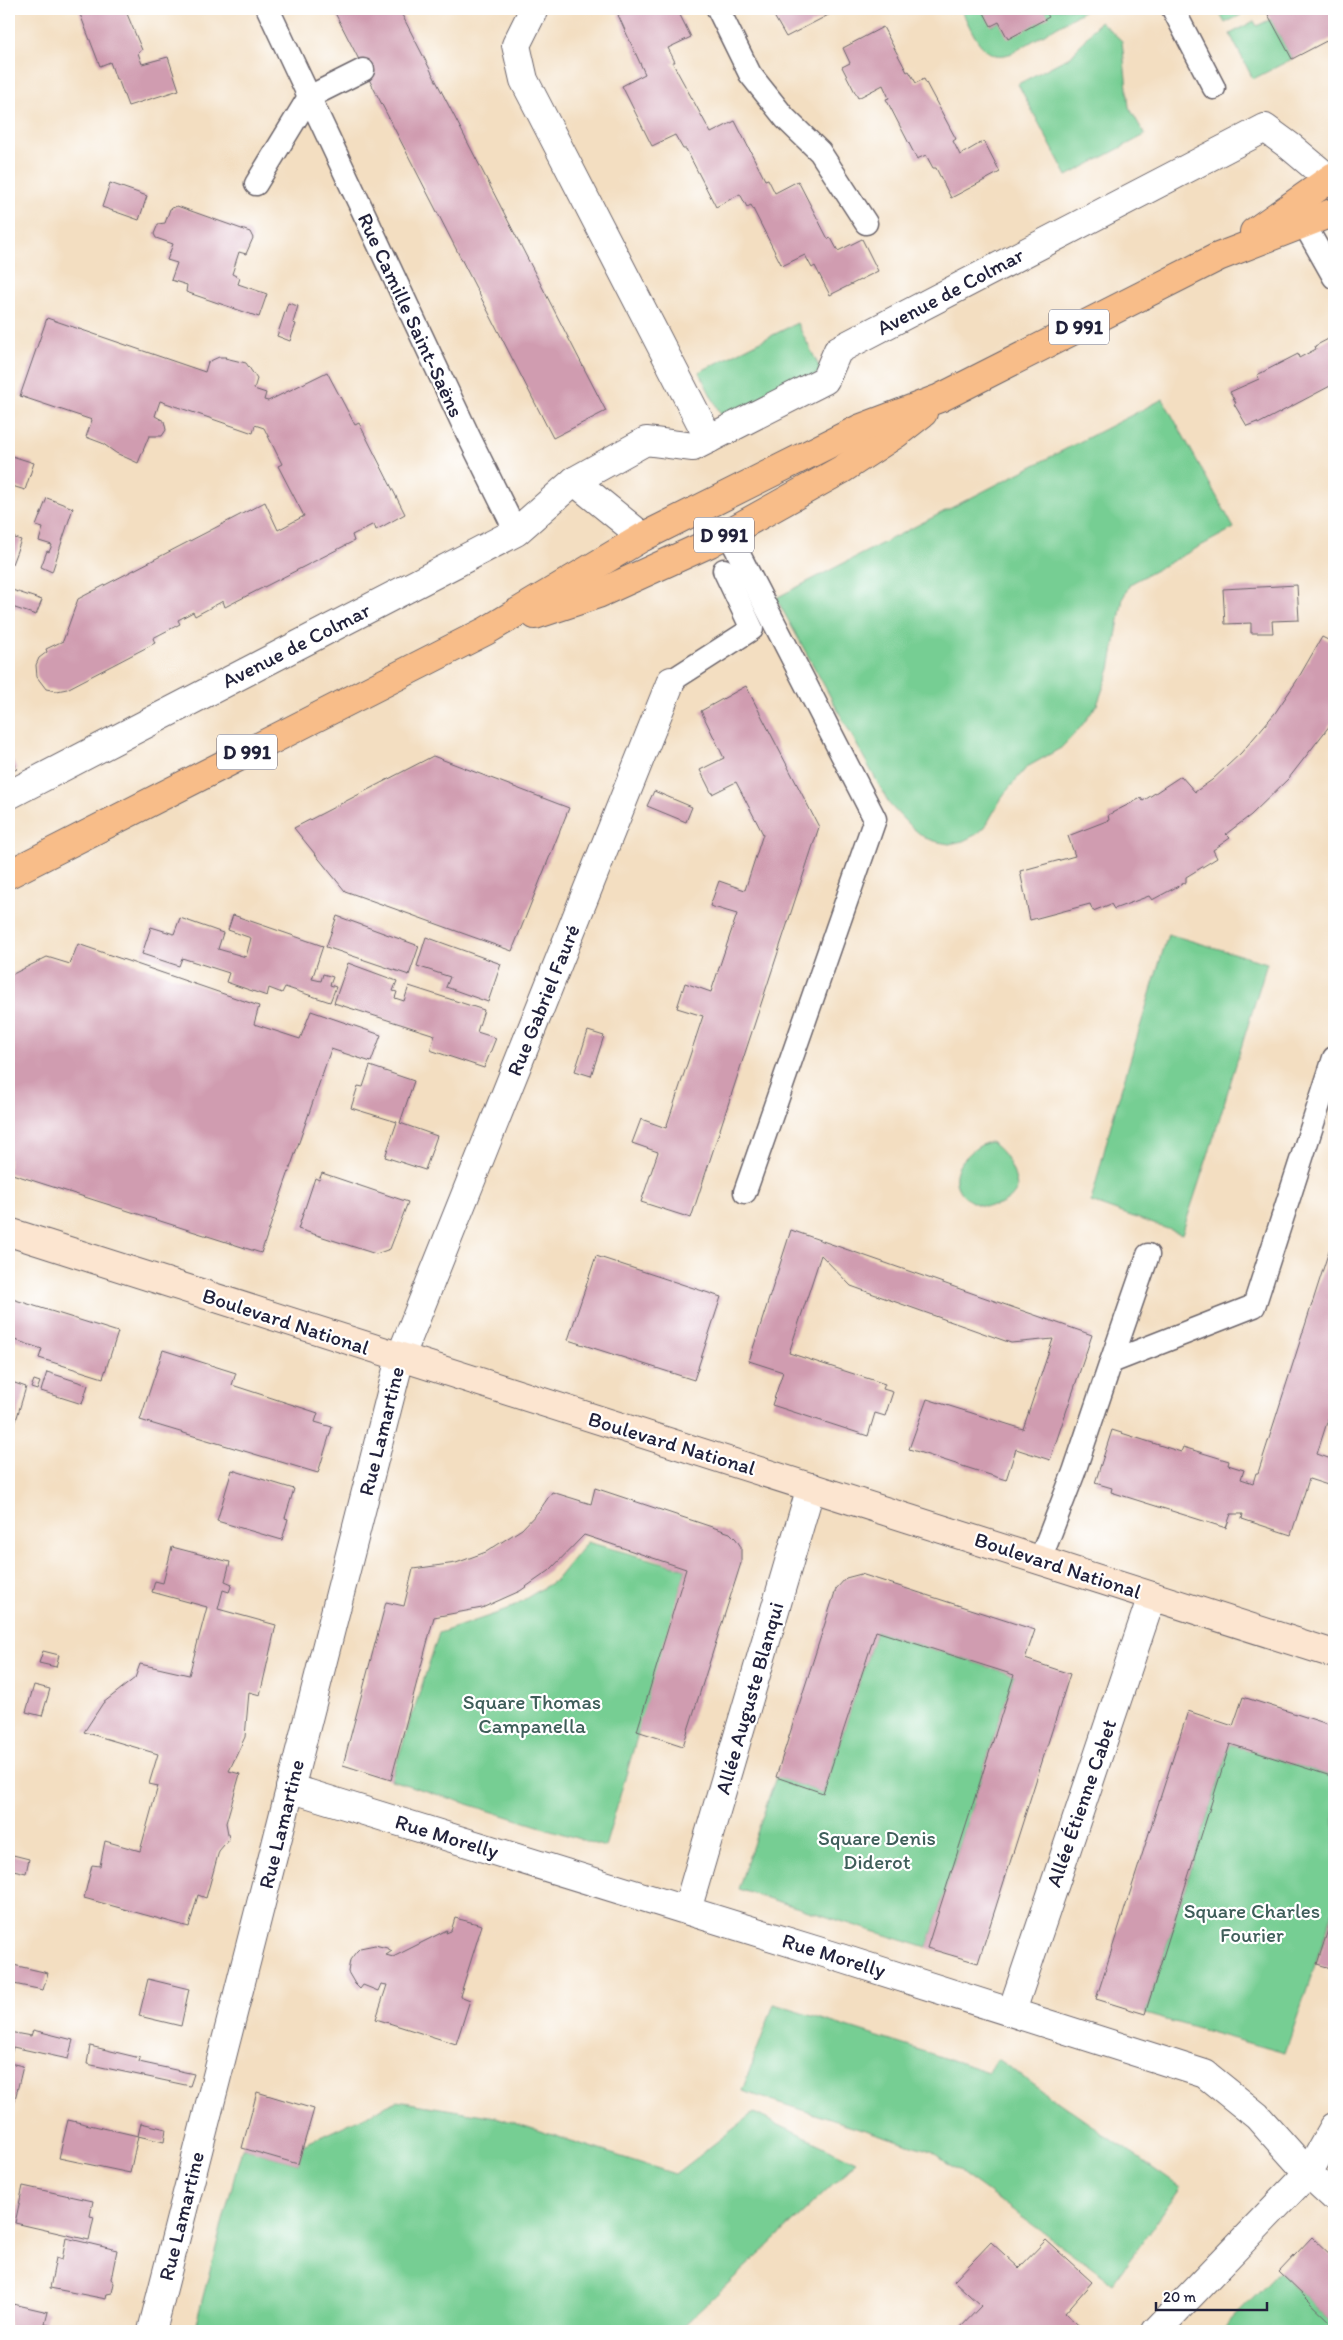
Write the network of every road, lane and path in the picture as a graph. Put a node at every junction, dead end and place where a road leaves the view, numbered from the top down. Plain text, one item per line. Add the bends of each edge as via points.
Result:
1 (268, 9) edge
2 (534, 9) edge
3 (718, 9) edge
4 (1173, 9) edge
5 (363, 70) dead end
6 (1214, 88) dead end
7 (310, 97) junction
8 (1332, 178) edge
9 (256, 184) dead end
10 (1334, 212) edge
11 (866, 222) dead end
12 (1304, 224) junction
13 (1218, 257) junction
14 (1334, 277) edge
15 (940, 398) junction
16 (709, 439) junction
17 (574, 481) junction
18 (516, 532) junction
19 (728, 533) junction
20 (643, 537) junction
21 (724, 570) dead end
22 (486, 631) junction
23 (671, 681) joint
24 (9, 795) edge
25 (9, 874) edge
26 (1334, 1058) edge
27 (745, 1192) dead end
28 (9, 1232) edge
29 (1148, 1255) dead end
30 (416, 1318) joint
31 (400, 1358) junction
32 (1111, 1362) junction
33 (811, 1487) junction
34 (1040, 1560) junction
35 (1152, 1596) junction
36 (1334, 1652) edge
37 (290, 1788) junction
38 (687, 1910) junction
39 (1012, 2011) junction
40 (1334, 2127) edge
41 (1308, 2173) junction
42 (1334, 2197) edge
43 (152, 2331) edge
44 (1156, 2331) edge

1 - 7 lane, Rue Camille Saint-Saëns
2 - 16 street via 516,45 524,80
3 - 11 lane via 750,74 785,118 820,152
4 - 6 lane
5 - 7 lane
7 - 9 lane
7 - 18 lane, Rue Camille Saint-Saëns
8 - 13 main road, Avenue de Colmar / D 991
8 - 16 street, Avenue de Colmar via 1265,128 838,350 825,380
10 - 12 main road, Avenue de Colmar / D 991
12 - 13 main road, Avenue de Colmar / D 991
12 - 14 lane
13 - 15 main road, Avenue de Colmar / D 991
15 - 19 main road, Avenue de Colmar / D 991 via 896,434 841,470
15 - 20 main road, Avenue de Colmar / D 991 via 861,428
16 - 17 street, Avenue de Colmar via 693,447 646,441
17 - 18 street, Avenue de Colmar
17 - 20 street
18 - 24 street, Avenue de Colmar
19 - 22 main road, Avenue de Colmar / D 991 via 598,594
19 - 27 lane via 875,819
20 - 22 main road, Avenue de Colmar / D 991
21 - 23 lane via 752,629
22 - 25 main road, Avenue de Colmar / D 991
23 - 30 street, Rue Gabriel Fauré
26 - 32 lane via 1254,1306
28 - 31 street, Boulevard National
29 - 32 lane
30 - 31 street, Rue Lamartine
31 - 33 street, Boulevard National
31 - 37 street, Rue Lamartine
32 - 34 lane
33 - 34 street, Boulevard National
33 - 38 street, Allée Auguste Blanqui
34 - 35 street, Boulevard National
35 - 36 street, Boulevard National
35 - 39 street, Allée Étienne Cabet
37 - 38 street, Rue Morelly
37 - 43 street, Rue Lamartine
38 - 39 street, Rue Morelly
39 - 41 street, Rue Morelly via 1205,2074 1257,2116
40 - 41 street
41 - 42 street, Rue Morelly
41 - 44 street

